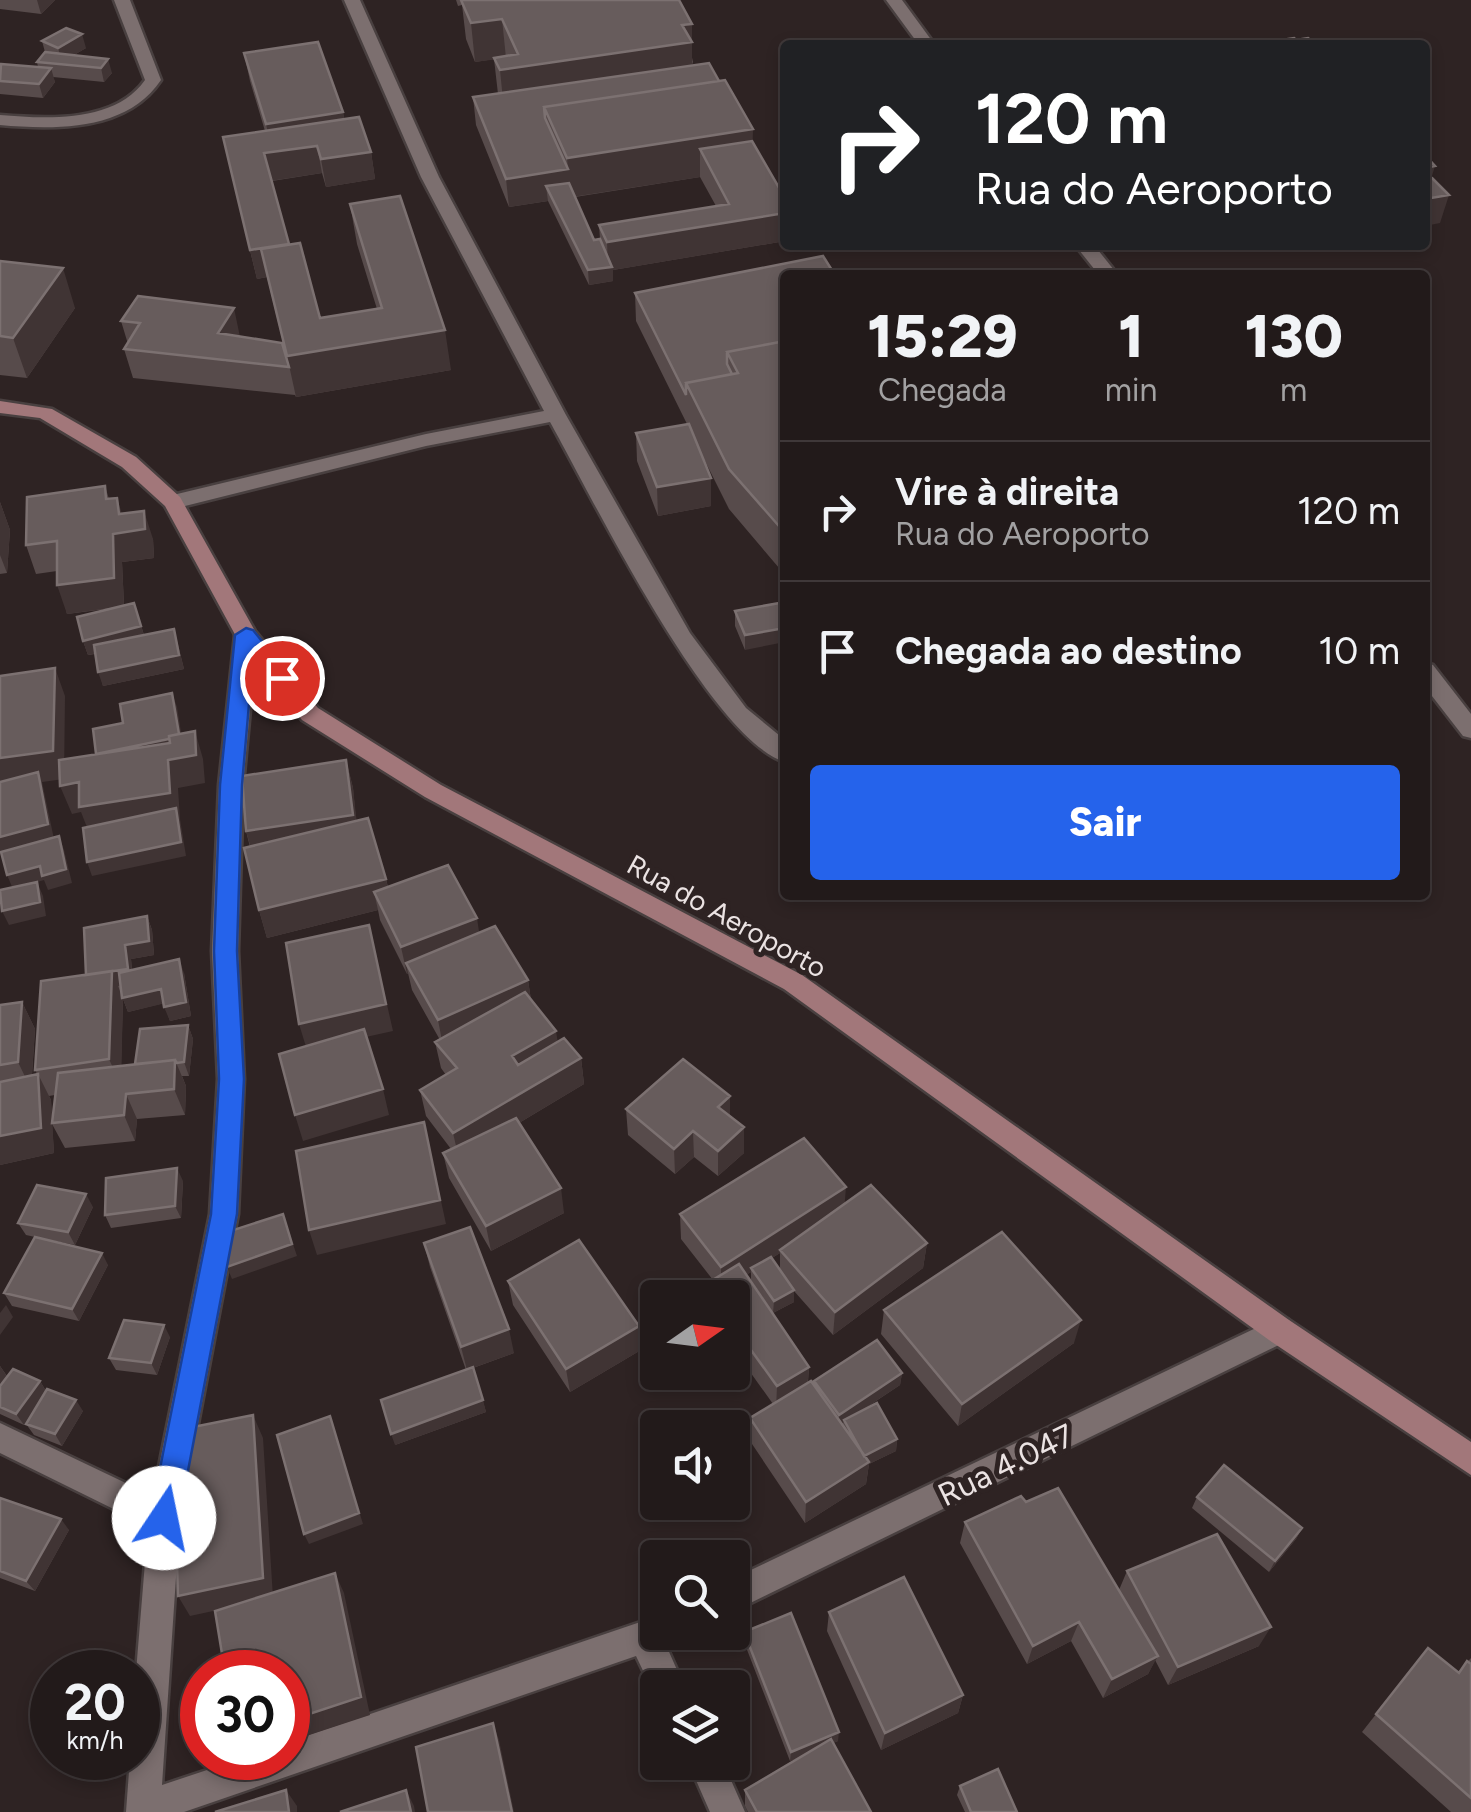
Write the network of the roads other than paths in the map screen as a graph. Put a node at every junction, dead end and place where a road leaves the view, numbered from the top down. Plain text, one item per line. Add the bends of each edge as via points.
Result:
1 (122, 0) edge
2 (352, 0) edge
3 (894, 0) edge
4 (923, 40) edge
5 (0, 120) edge
6 (1088, 250) edge
7 (1104, 270) edge
8 (0, 407) edge
9 (556, 415) junction
10 (173, 502) junction
11 (246, 635) junction
12 (1430, 677) edge
13 (1471, 730) edge
14 (780, 749) edge
15 (1279, 1330) junction
16 (0, 1437) edge
17 (1471, 1460) edge
18 (164, 1518) junction
19 (750, 1587) edge
20 (640, 1639) edge
21 (713, 1780) edge
22 (143, 1810) edge
23 (728, 1812) edge

1 - 5 street via 153,80 146,96 123,109 64,121
2 - 9 street via 430,176
3 - 4 street
6 - 7 street
8 - 10 main road, Rua do Aeroporto via 46,412 128,462
9 - 10 street
9 - 14 street via 680,637 738,714
10 - 11 main road, Rua do Aeroporto
11 - 15 main road, Rua do Aeroporto via 310,714 432,792 793,982
11 - 18 street via 231,785 226,951 232,1079 224,1214
12 - 13 street
15 - 17 main road, Rua do Aeroporto
15 - 19 street, Rua 4.047
16 - 18 street
18 - 22 street
20 - 22 street
21 - 23 street

